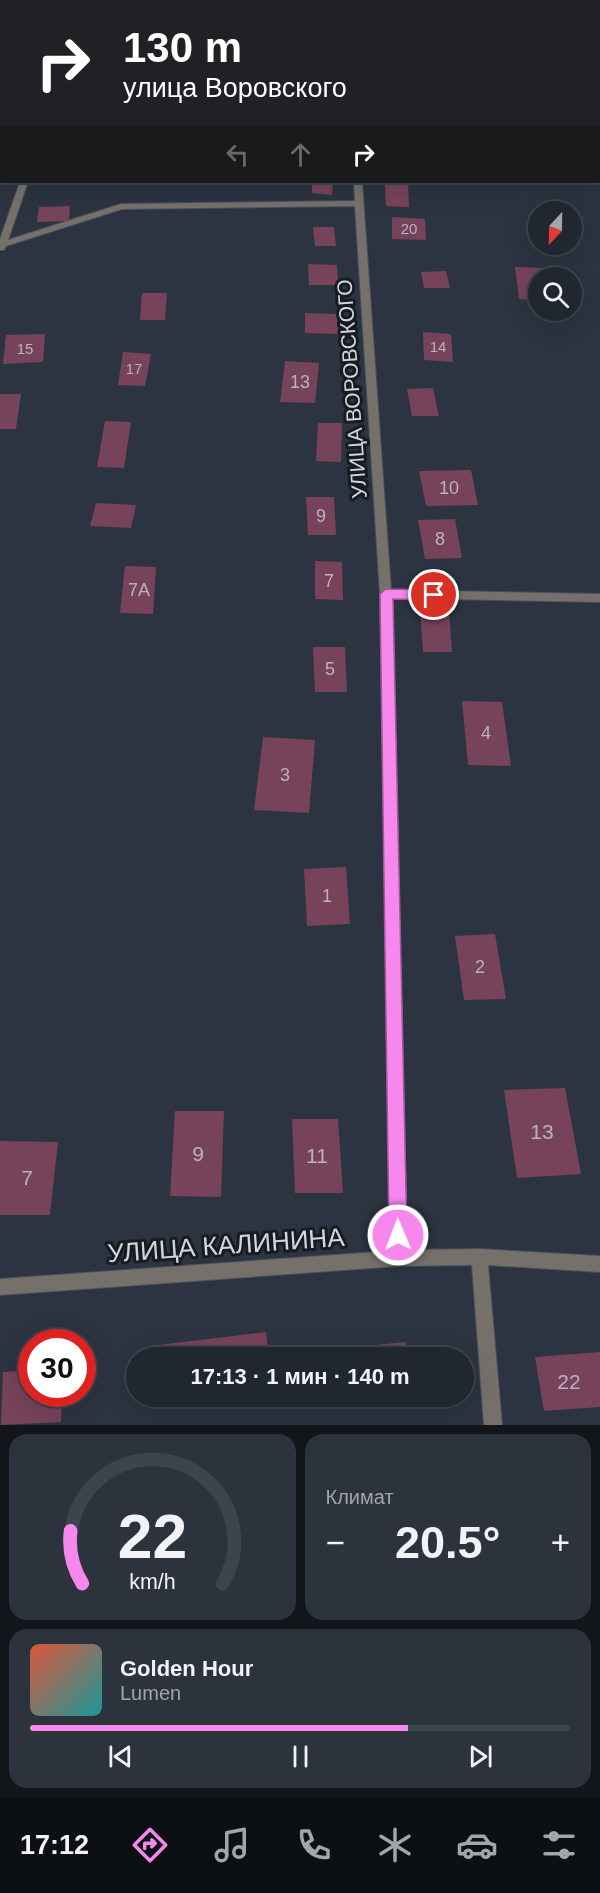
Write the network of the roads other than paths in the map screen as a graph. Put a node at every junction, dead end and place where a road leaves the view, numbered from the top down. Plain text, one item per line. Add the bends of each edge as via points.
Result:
1 (24, 183) edge
2 (358, 183) edge
3 (358, 203) junction
4 (2, 247) edge
5 (386, 594) junction
6 (600, 598) edge
7 (479, 1257) junction
8 (399, 1258) junction
9 (600, 1264) edge
10 (0, 1287) edge
11 (494, 1425) edge

1 - 4 street
2 - 3 street, УЛИЦА ВОРОВСКОГО
3 - 4 street via 121,207
3 - 5 street, УЛИЦА ВОРОВСКОГО
5 - 6 street
5 - 8 street, УЛИЦА ВОРОВСКОГО
7 - 8 street, УЛИЦА КАЛИНИНА
7 - 9 street, УЛИЦА КАЛИНИНА
7 - 11 street
8 - 10 street, УЛИЦА КАЛИНИНА

